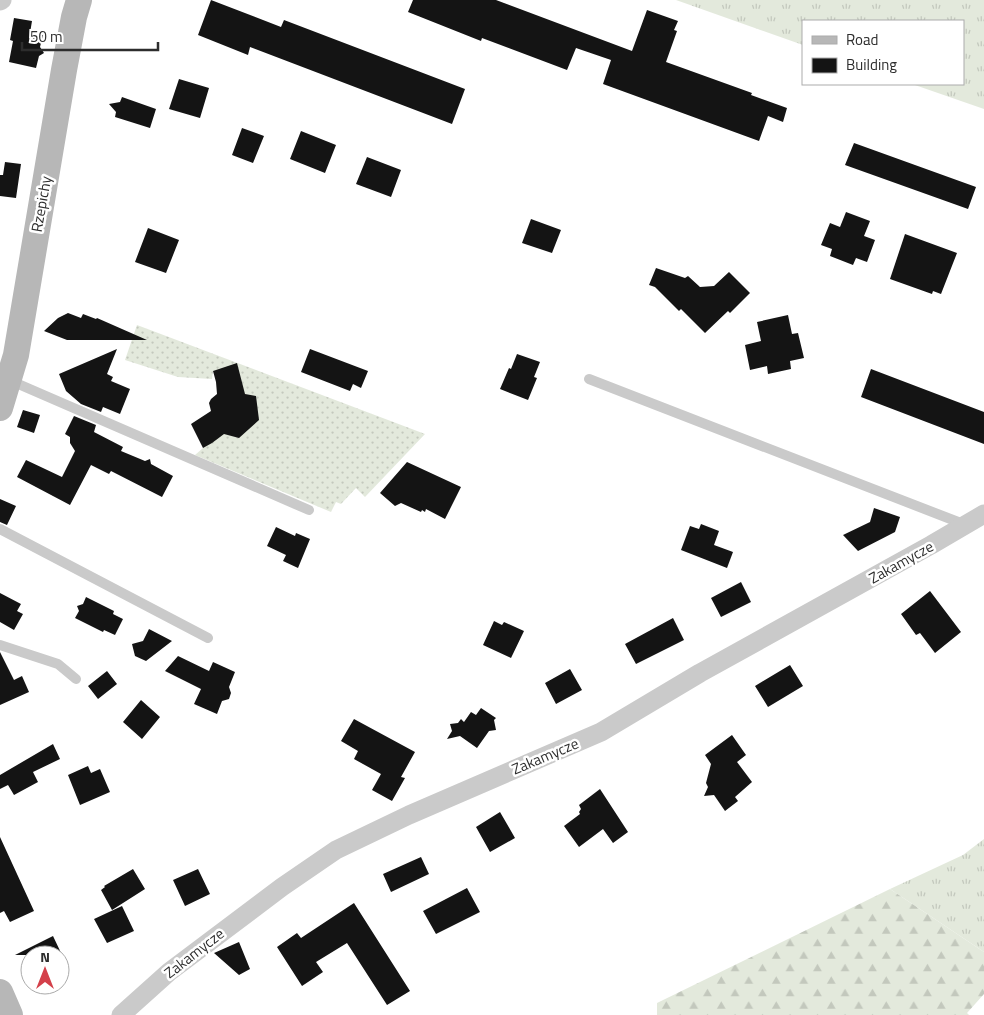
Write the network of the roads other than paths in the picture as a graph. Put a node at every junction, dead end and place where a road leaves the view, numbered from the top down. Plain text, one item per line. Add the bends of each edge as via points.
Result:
1 (79, 0) edge
2 (589, 379) dead end
3 (8, 380) junction
4 (0, 408) edge
5 (308, 510) dead end
6 (984, 514) edge
7 (966, 525) junction
8 (0, 529) edge
9 (208, 638) dead end
10 (0, 645) edge
11 (76, 679) dead end
12 (0, 992) edge
13 (10, 1015) edge
14 (121, 1015) edge

1 - 3 street, Rzepichy via 64,70 16,355
2 - 7 lane
3 - 4 street, Rzepichy
3 - 5 lane
6 - 7 street, Zakamycze
7 - 14 street, Zakamycze via 601,732 336,850 282,886 169,972
8 - 9 lane
10 - 11 lane via 58,664
12 - 13 street

